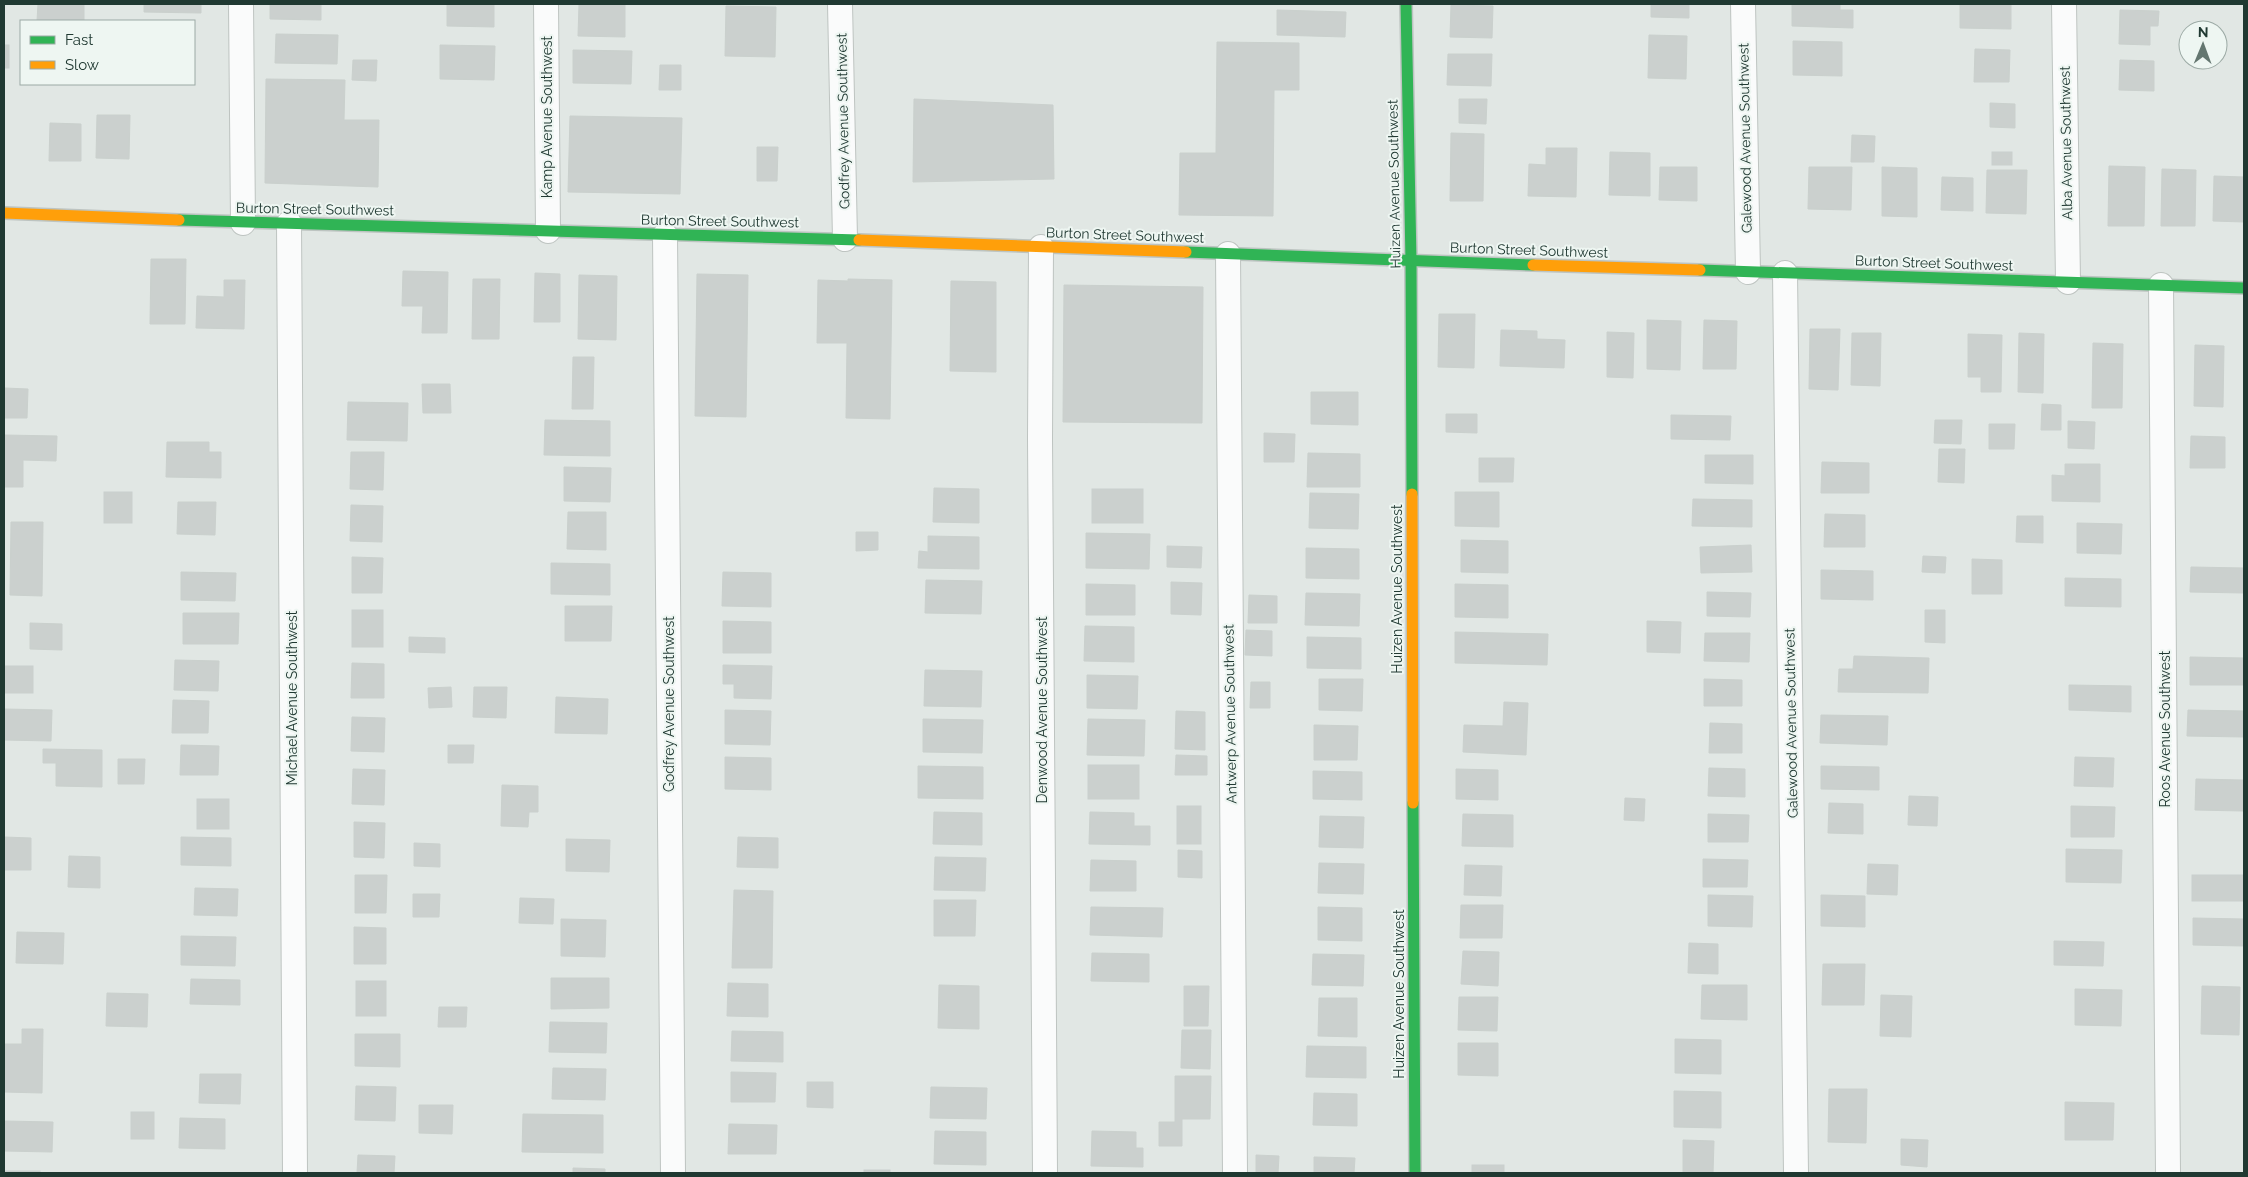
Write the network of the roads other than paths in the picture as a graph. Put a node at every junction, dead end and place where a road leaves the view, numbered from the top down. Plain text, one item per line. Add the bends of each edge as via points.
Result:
1 (241, 4) edge
2 (546, 4) edge
3 (840, 4) edge
4 (1406, 4) edge
5 (1743, 4) edge
6 (2064, 4) edge
7 (4, 213) edge
8 (243, 223) junction
9 (289, 223) junction
10 (548, 231) junction
11 (665, 235) junction
12 (845, 239) junction
13 (1041, 247) junction
14 (1228, 254) junction
15 (1411, 261) junction
16 (1748, 272) junction
17 (1786, 273) junction
18 (2068, 282) junction
19 (2161, 285) junction
20 (2244, 288) edge
21 (295, 1173) edge
22 (672, 1173) edge
23 (1045, 1173) edge
24 (1235, 1173) edge
25 (1415, 1173) edge
26 (1796, 1173) edge
27 (2168, 1173) edge

1 - 8 street
2 - 10 street, Kamp Avenue Southwest
3 - 12 street, Godfrey Avenue Southwest
4 - 15 main road, Huizen Avenue Southwest
5 - 16 street, Galewood Avenue Southwest
6 - 18 street, Alba Avenue Southwest
7 - 8 main road, Burton Street Southwest
8 - 9 main road, Burton Street Southwest
9 - 10 main road, Burton Street Southwest
9 - 21 street, Michael Avenue Southwest
10 - 11 main road, Burton Street Southwest
11 - 12 main road, Burton Street Southwest
11 - 22 street, Godfrey Avenue Southwest
12 - 13 main road, Burton Street Southwest
13 - 14 main road, Burton Street Southwest
13 - 23 street, Denwood Avenue Southwest
14 - 15 main road, Burton Street Southwest
14 - 24 street, Antwerp Avenue Southwest
15 - 16 main road, Burton Street Southwest
15 - 25 main road, Huizen Avenue Southwest
16 - 17 main road, Burton Street Southwest
17 - 18 main road, Burton Street Southwest
17 - 26 street, Galewood Avenue Southwest
18 - 19 main road, Burton Street Southwest
19 - 20 main road, Burton Street Southwest
19 - 27 street, Roos Avenue Southwest

